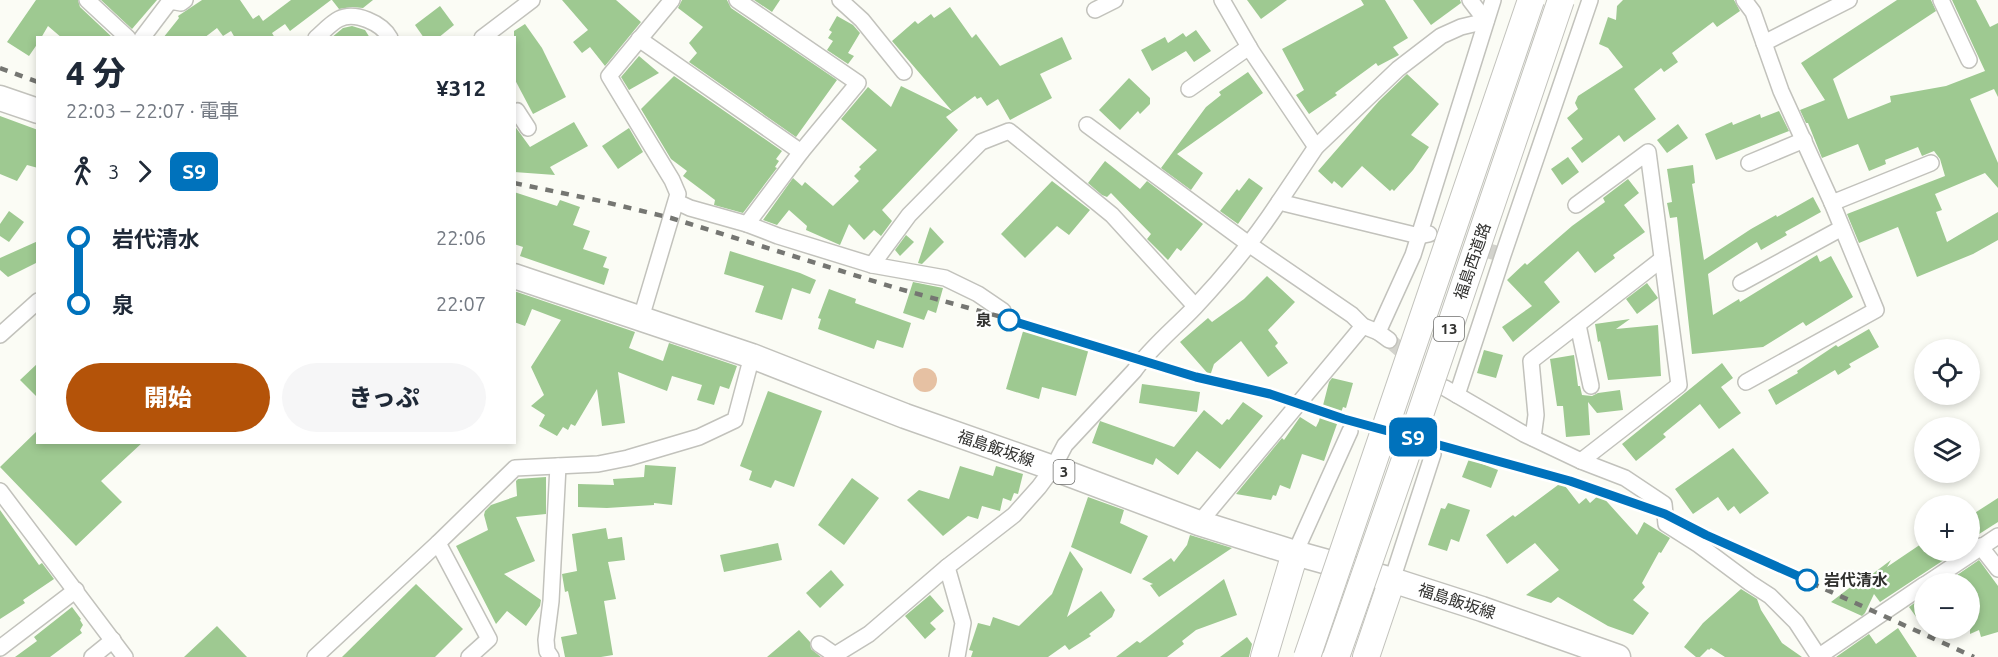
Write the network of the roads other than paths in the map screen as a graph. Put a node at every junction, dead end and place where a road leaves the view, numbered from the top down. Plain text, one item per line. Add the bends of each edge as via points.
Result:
1 (87, 0) edge
2 (185, 0) edge
3 (532, 0) edge
4 (672, 0) edge
5 (737, 0) edge
6 (840, 0) edge
7 (1115, 0) edge
8 (1470, 0) edge
9 (1493, 0) edge
10 (1531, 0) edge
11 (1561, 0) edge
12 (1590, 0) edge
13 (1744, 0) edge
14 (1849, 0) edge
15 (1941, 0) edge
16 (1225, 1) edge
17 (1095, 10) dead end
18 (1486, 21) junction
19 (126, 36) edge
20 (144, 36) edge
21 (318, 36) edge
22 (389, 36) edge
23 (485, 36) edge
24 (639, 39) junction
25 (1764, 43) junction
26 (1249, 47) junction
27 (1969, 60) dead end
28 (904, 72) dead end
29 (1189, 89) dead end
30 (0, 98) edge
31 (36, 110) edge
32 (516, 111) edge
33 (1087, 125) dead end
34 (528, 128) dead end
35 (1804, 140) junction
36 (1316, 147) junction
37 (801, 153) junction
38 (1749, 163) dead end
39 (1932, 163) dead end
40 (677, 202) junction
41 (1279, 202) junction
42 (1832, 202) junction
43 (1576, 205) dead end
44 (747, 224) junction
45 (1842, 228) junction
46 (1424, 235) junction
47 (1250, 245) junction
48 (1662, 260) junction
49 (872, 265) junction
50 (516, 277) edge
51 (1741, 284) dead end
52 (36, 303) edge
53 (1195, 306) junction
54 (1003, 311) dead end
55 (641, 318) junction
56 (1578, 325) junction
57 (1363, 326) junction
58 (0, 334) edge
59 (752, 356) junction
60 (1746, 382) dead end
61 (1591, 386) dead end
62 (1350, 431) dead end
63 (1533, 438) junction
64 (1433, 454) dead end
65 (1581, 461) junction
66 (558, 466) junction
67 (1053, 468) junction
68 (0, 491) edge
69 (1199, 523) junction
70 (1998, 536) edge
71 (438, 543) junction
72 (1980, 546) joint
73 (1295, 554) junction
74 (1958, 561) edge
75 (947, 567) junction
76 (1998, 569) edge
77 (1941, 573) edge
78 (1392, 580) junction
79 (76, 590) junction
80 (1914, 592) edge
81 (113, 640) junction
82 (819, 644) dead end
83 (0, 648) edge
84 (547, 655) edge
85 (92, 657) edge
86 (125, 657) edge
87 (315, 657) edge
88 (469, 657) edge
89 (957, 657) edge
90 (1264, 657) edge
91 (1308, 657) edge
92 (1336, 657) edge
93 (1366, 657) edge
94 (1618, 657) edge
95 (1818, 657) edge

1 - 19 street
2 - 20 street via 170,1
3 - 23 street
4 - 24 street
5 - 37 street via 858,83
6 - 28 street via 862,20
7 - 17 street
8 - 18 street
9 - 18 street
10 - 91 highway, 福島西道路 / 13, bridge
11 - 92 highway, 福島西道路 / 13, bridge
12 - 63 street via 1451,392
13 - 25 street via 1753,12
14 - 25 street
15 - 27 street
16 - 26 street
18 - 36 street via 1441,36 1398,69
18 - 46 street
21 - 22 street via 340,18 352,17 378,25
24 - 37 street
24 - 40 street via 609,76 672,180
25 - 35 street
26 - 29 street
26 - 36 street
30 - 31 main road
32 - 34 street
33 - 47 street
35 - 38 street
35 - 42 street
36 - 41 street
37 - 44 street
39 - 42 street
40 - 44 street
40 - 55 street
41 - 46 street
41 - 47 street
42 - 45 street
43 - 48 street via 1648,152
44 - 49 street
45 - 51 street
45 - 60 street via 1876,310
46 - 57 street via 1383,336
47 - 53 street
47 - 57 street
48 - 56 street
48 - 65 street via 1679,385
49 - 53 street via 909,215 981,142 1009,131 1112,215
49 - 54 street via 945,278
50 - 55 main road, 福島飯坂線 / 3
52 - 58 street
53 - 67 street via 1065,445
55 - 59 main road, 福島飯坂線 / 3
56 - 61 street
56 - 63 street via 1532,361 1536,415
57 - 69 street
59 - 66 street via 735,420 699,437 628,458
59 - 67 main road, 福島飯坂線 / 3
62 - 73 street
63 - 65 street
64 - 78 street
65 - 95 street via 1624,478 1664,504 1666,524 1770,596 1796,622
66 - 71 street via 515,468
66 - 84 street
67 - 69 main road, 福島飯坂線 / 3
67 - 75 street via 1014,515
68 - 79 street
69 - 73 main road, 福島飯坂線 / 3
70 - 72 street
71 - 87 street
71 - 88 street via 489,639
72 - 76 street
73 - 78 main road, 福島飯坂線 / 3
73 - 90 highway
74 - 77 street
75 - 82 street via 869,634 835,655
75 - 89 street via 963,623
78 - 93 highway
78 - 94 main road, 福島飯坂線 / 3
79 - 81 street
79 - 83 street
80 - 95 street
81 - 85 street
81 - 86 street

